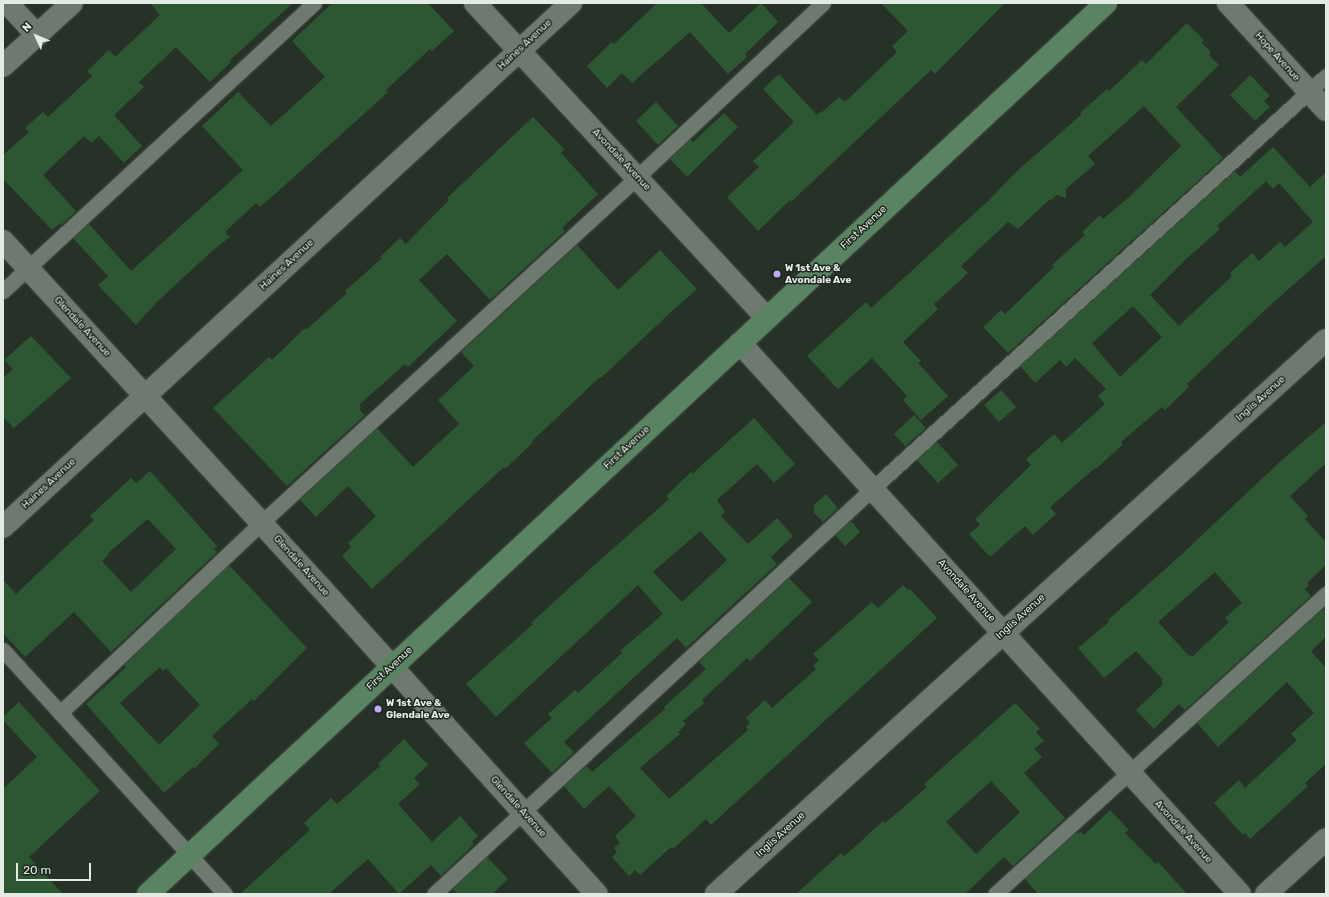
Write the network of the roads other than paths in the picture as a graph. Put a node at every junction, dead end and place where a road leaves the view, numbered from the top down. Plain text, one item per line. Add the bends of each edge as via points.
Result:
1 (7, 3) edge
2 (72, 3) edge
3 (314, 3) edge
4 (475, 3) edge
5 (571, 3) edge
6 (824, 3) edge
7 (1106, 3) edge
8 (1228, 3) edge
9 (37, 35) junction
10 (520, 50) junction
11 (3, 66) edge
12 (1326, 76) edge
13 (1309, 92) junction
14 (1326, 110) edge
15 (637, 178) junction
16 (3, 241) edge
17 (28, 268) junction
18 (3, 291) edge
19 (766, 318) junction
20 (1326, 340) edge
21 (740, 343) junction
22 (145, 396) junction
23 (873, 488) junction
24 (261, 523) junction
25 (3, 527) edge
26 (1326, 594) edge
27 (1004, 632) junction
28 (3, 650) edge
29 (392, 667) junction
30 (60, 713) junction
31 (1129, 772) junction
32 (523, 812) junction
33 (1326, 839) edge
34 (190, 856) junction
35 (148, 894) edge
36 (225, 894) edge
37 (434, 894) edge
38 (597, 894) edge
39 (716, 894) edge
40 (995, 894) edge
41 (1240, 894) edge
42 (1266, 894) edge

1 - 9 street
2 - 9 street
3 - 17 lane
4 - 10 street, Avondale Avenue
5 - 10 street, Haines Avenue
6 - 15 lane
7 - 19 street, First Avenue
8 - 13 street, Hope Avenue
9 - 11 street
10 - 15 street, Avondale Avenue
10 - 22 street, Haines Avenue
12 - 13 lane
13 - 14 street, Hope Avenue
13 - 23 lane
15 - 19 street, Avondale Avenue
15 - 24 lane
16 - 17 street, Glendale Avenue
17 - 18 lane
17 - 22 street, Glendale Avenue
19 - 21 street, First Avenue
20 - 27 street, Inglis Avenue
21 - 23 street, Avondale Avenue
21 - 29 street, First Avenue
22 - 24 street, Glendale Avenue
22 - 25 street, Haines Avenue
23 - 27 street, Avondale Avenue
23 - 32 lane
24 - 29 street, Glendale Avenue
24 - 30 lane
26 - 31 lane
27 - 31 street, Avondale Avenue
27 - 39 street, Inglis Avenue
28 - 30 lane
29 - 32 street, Glendale Avenue
29 - 34 street, First Avenue
30 - 34 lane
31 - 40 lane
31 - 41 street, Avondale Avenue
32 - 37 lane
32 - 38 street, Glendale Avenue
33 - 42 street
34 - 35 street, First Avenue
34 - 36 lane

